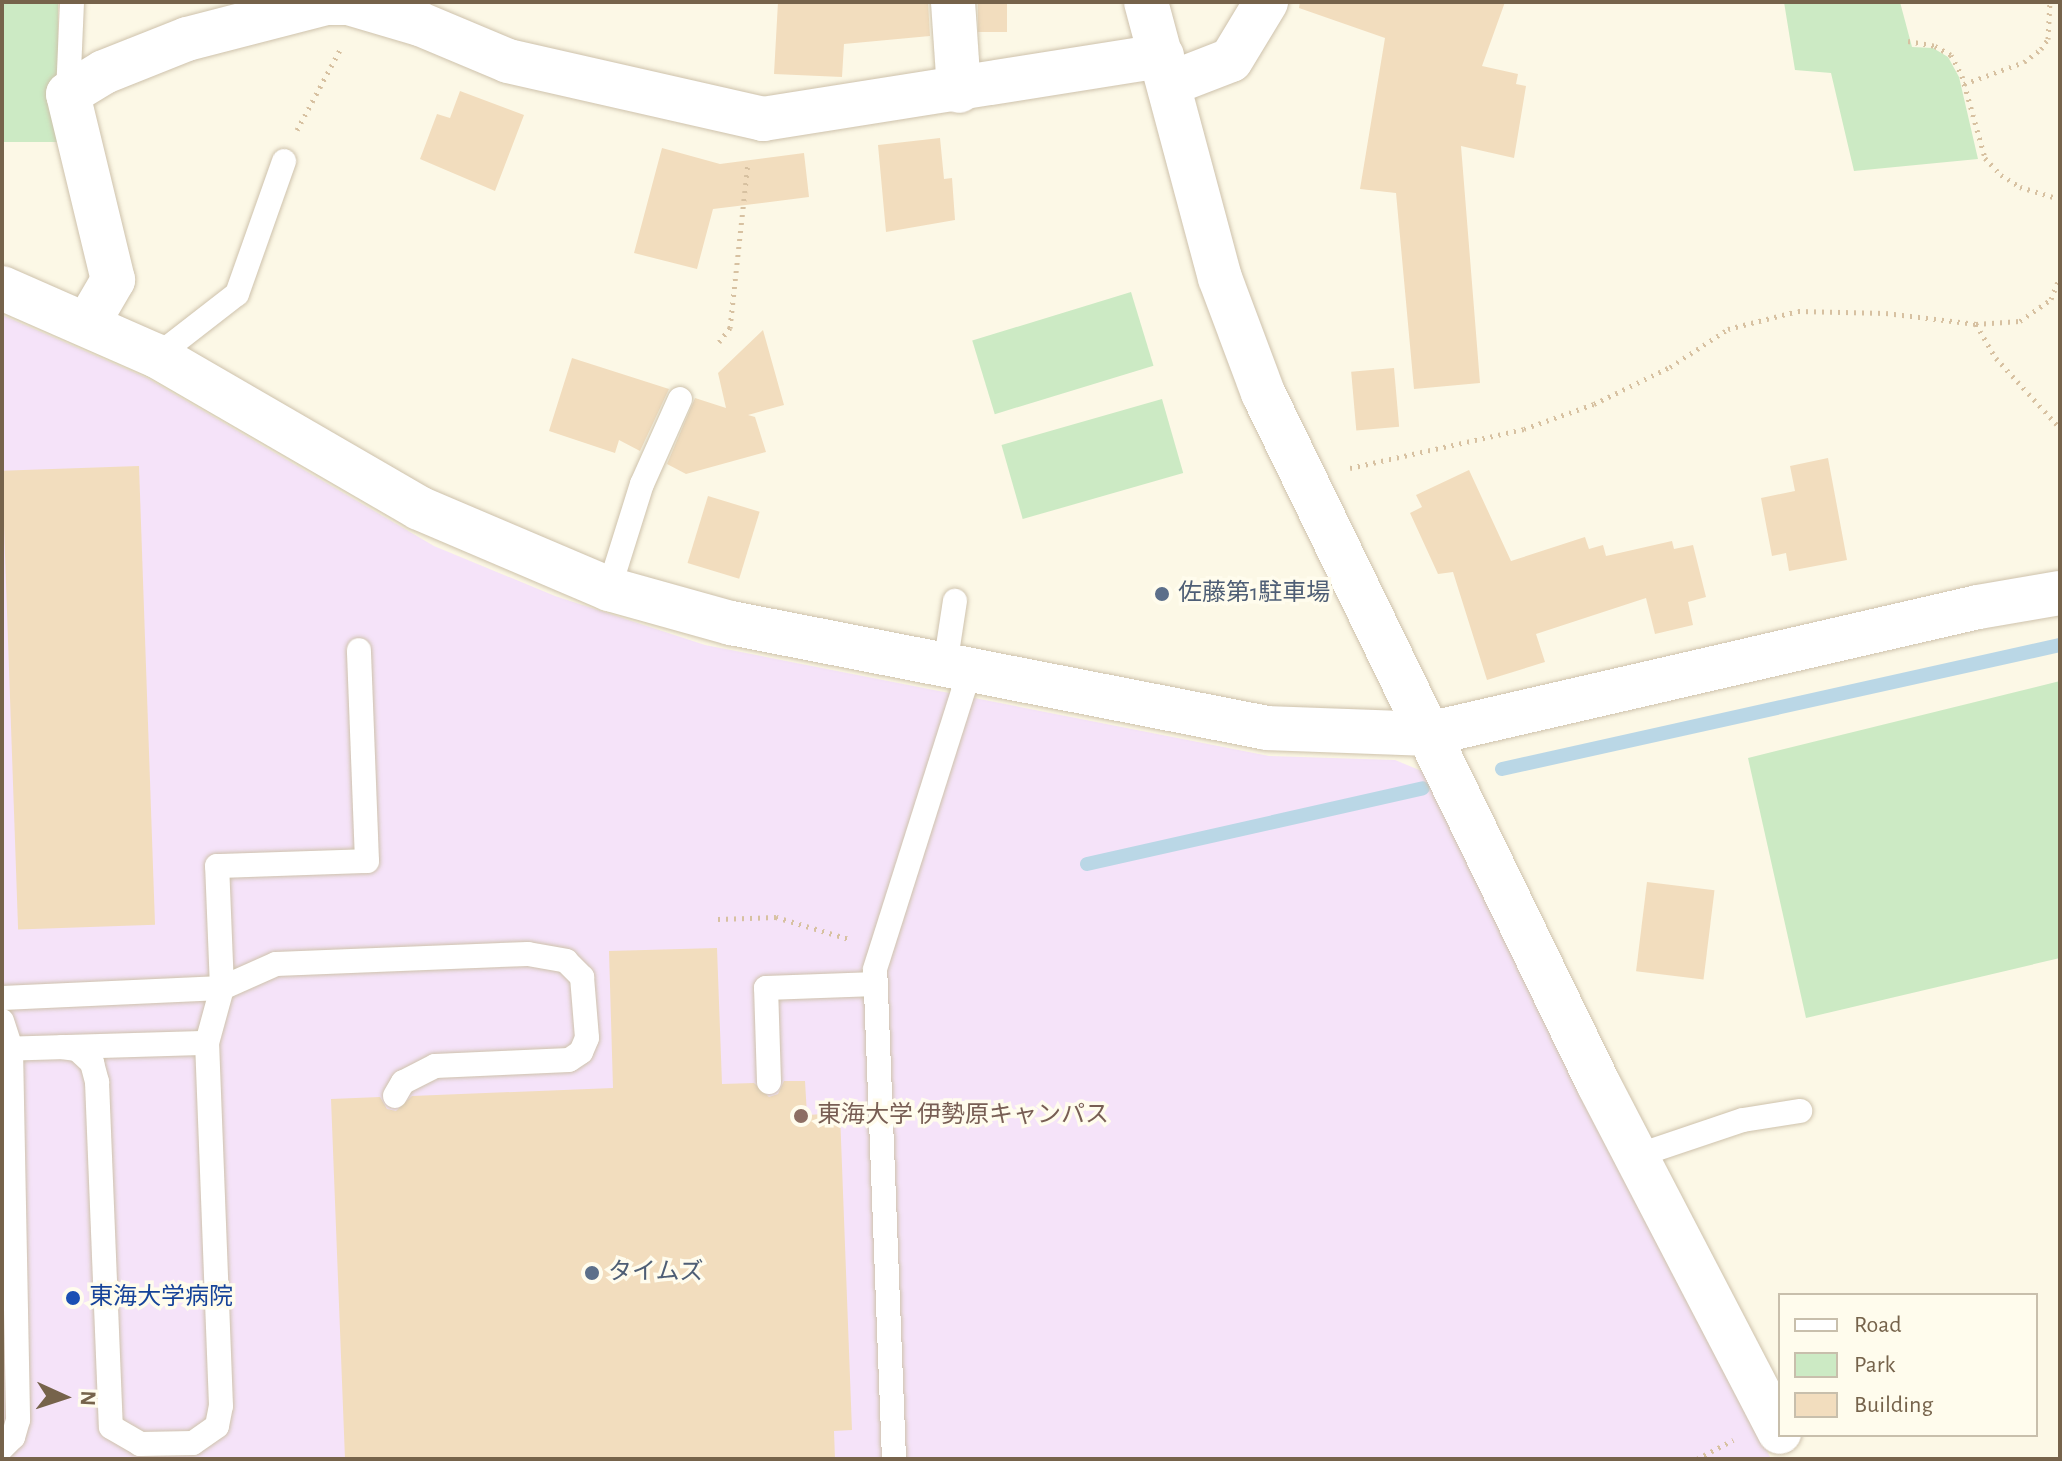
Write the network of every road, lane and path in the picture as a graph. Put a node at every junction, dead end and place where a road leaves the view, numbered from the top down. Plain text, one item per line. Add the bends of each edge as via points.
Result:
1 (72, 2) edge
2 (953, 2) edge
3 (1146, 2) edge
4 (1266, 2) edge
5 (2050, 2) edge
6 (355, 5) junction
7 (278, 9) edge
8 (1908, 41) dead end
9 (1165, 70) junction
10 (1964, 84) junction
11 (959, 91) junction
12 (68, 94) junction
13 (752, 118) junction
14 (284, 161) joint
15 (2060, 199) edge
16 (2060, 277) edge
17 (2, 288) edge
18 (88, 323) junction
19 (1976, 324) junction
20 (719, 342) dead end
21 (157, 356) junction
22 (680, 399) dead end
23 (2060, 428) edge
24 (1303, 478) junction
25 (609, 589) junction
26 (2060, 593) edge
27 (955, 601) dead end
28 (359, 650) dead end
29 (957, 668) junction
30 (1428, 734) junction
31 (718, 919) dead end
32 (881, 948) junction
33 (876, 984) junction
34 (222, 988) junction
35 (2, 998) edge
36 (2, 1021) edge
37 (207, 1043) junction
38 (62, 1047) junction
39 (6, 1049) edge
40 (769, 1082) dead end
41 (395, 1096) dead end
42 (1800, 1111) dead end
43 (1636, 1156) junction
44 (1768, 1434) edge
45 (2, 1448) edge
46 (894, 1459) edge
47 (1697, 1459) edge
48 (1794, 1459) edge

1 - 12 lane
2 - 11 street
3 - 9 street
4 - 9 street via 1231,60
5 - 10 path via 2048,39 2041,49 2024,62
6 - 7 street
6 - 13 street via 420,24 508,61
6 - 14 path via 341,49 303,113
7 - 12 street via 104,72
8 - 10 path via 1951,55
9 - 11 street
9 - 24 street via 1220,278 1263,393
10 - 15 path via 1985,158 2020,187
11 - 13 street
12 - 18 street via 113,280
13 - 20 path via 730,328
14 - 21 lane via 237,294
16 - 19 path via 2039,310 2020,321
17 - 18 street
18 - 21 street
19 - 23 path via 1996,358
19 - 24 path via 1886,313 1798,311 1728,329 1670,367 1594,404 1524,429
21 - 25 street via 419,508
22 - 25 lane via 642,484
24 - 30 street
25 - 29 street via 731,623
26 - 30 street via 1978,607
27 - 29 lane
28 - 34 lane via 367,861 217,866
29 - 30 street via 1267,728
29 - 32 lane
30 - 43 street
31 - 32 path via 776,917
32 - 33 lane
33 - 40 lane via 766,988
33 - 46 lane
34 - 35 lane
34 - 37 lane
34 - 41 lane via 276,964 528,954 566,961 582,977 587,1038 581,1052 569,1060 435,1066 403,1082
36 - 39 lane
37 - 38 lane
37 - 38 lane via 221,1406 217,1426 193,1443 140,1444 111,1427 97,1082 92,1063 77,1049
38 - 39 lane
39 - 45 lane via 18,1420 13,1437
42 - 43 lane via 1743,1120
43 - 44 street
44 - 47 path
44 - 48 street

